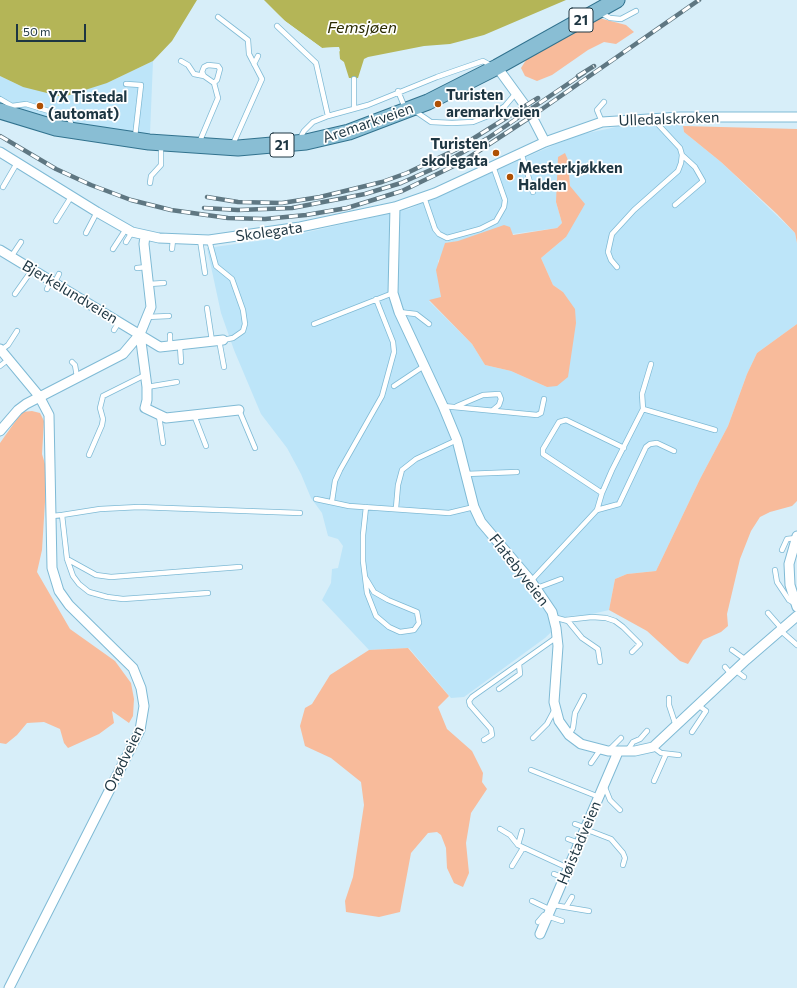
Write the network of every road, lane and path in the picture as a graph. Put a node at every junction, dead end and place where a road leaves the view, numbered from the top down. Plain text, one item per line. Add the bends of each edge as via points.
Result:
1 (617, 0) edge
2 (598, 10) junction
3 (636, 11) dead end
4 (218, 17) dead end
5 (277, 26) dead end
6 (258, 56) dead end
7 (181, 61) dead end
8 (254, 64) junction
9 (496, 67) junction
10 (204, 76) junction
11 (354, 79) dead end
12 (214, 83) junction
13 (126, 84) dead end
14 (398, 91) junction
15 (516, 93) junction
16 (604, 102) dead end
17 (4, 107) edge
18 (354, 109) junction
19 (409, 110) junction
20 (328, 116) junction
21 (797, 117) edge
22 (653, 118) junction
23 (602, 122) junction
24 (135, 140) junction
25 (546, 142) junction
26 (161, 143) junction
27 (296, 144) junction
28 (197, 147) junction
29 (232, 148) junction
30 (0, 152) edge
31 (521, 152) junction
32 (682, 156) junction
33 (17, 163) junction
34 (493, 166) junction
35 (150, 184) dead end
36 (3, 187) dead end
37 (533, 192) dead end
38 (72, 197) junction
39 (424, 197) junction
40 (676, 205) dead end
41 (395, 207) junction
42 (97, 212) junction
43 (56, 221) dead end
44 (129, 230) junction
45 (86, 233) dead end
46 (145, 236) junction
47 (173, 240) junction
48 (204, 240) junction
49 (21, 242) dead end
50 (126, 242) dead end
51 (113, 249) dead end
52 (0, 250) edge
53 (172, 250) dead end
54 (11, 257) junction
55 (147, 267) junction
56 (617, 267) dead end
57 (137, 268) dead end
58 (32, 270) junction
59 (205, 273) dead end
60 (59, 274) dead end
61 (164, 283) dead end
62 (149, 284) junction
63 (51, 285) junction
64 (392, 293) junction
65 (15, 294) dead end
66 (376, 299) junction
67 (207, 308) dead end
68 (399, 312) junction
69 (169, 316) dead end
70 (147, 317) junction
71 (314, 324) dead end
72 (429, 324) dead end
73 (17, 331) dead end
74 (140, 334) junction
75 (170, 335) dead end
76 (218, 340) junction
77 (180, 346) junction
78 (170, 347) junction
79 (1, 351) edge
80 (9, 359) junction
81 (72, 362) dead end
82 (182, 362) dead end
83 (651, 364) dead end
84 (0, 366) edge
85 (424, 366) junction
86 (224, 367) dead end
87 (145, 375) junction
88 (77, 377) junction
89 (177, 382) dead end
90 (394, 386) dead end
91 (147, 387) junction
92 (39, 396) junction
93 (544, 399) dead end
94 (443, 406) junction
95 (456, 407) junction
96 (642, 409) junction
97 (239, 410) joint
98 (493, 410) junction
99 (194, 415) junction
100 (159, 416) junction
101 (715, 430) dead end
102 (0, 431) edge
103 (457, 440) junction
104 (163, 443) dead end
105 (206, 446) dead end
106 (255, 448) dead end
107 (624, 448) junction
108 (674, 451) dead end
109 (89, 455) dead end
110 (517, 472) dead end
111 (466, 474) junction
112 (602, 493) junction
113 (316, 499) dead end
114 (332, 501) junction
115 (366, 507) junction
116 (474, 507) junction
117 (396, 508) junction
118 (598, 510) junction
119 (300, 514) dead end
120 (62, 515) junction
121 (52, 516) junction
122 (796, 537) edge
123 (782, 550) dead end
124 (67, 559) junction
125 (240, 567) dead end
126 (775, 570) dead end
127 (364, 577) junction
128 (561, 579) dead end
129 (534, 585) junction
130 (208, 593) dead end
131 (796, 606) edge
132 (768, 613) dead end
133 (797, 616) edge
134 (553, 617) junction
135 (565, 620) junction
136 (781, 630) junction
137 (558, 636) junction
138 (797, 645) edge
139 (732, 650) dead end
140 (632, 652) dead end
141 (746, 660) junction
142 (600, 662) dead end
143 (519, 664) junction
144 (725, 667) dead end
145 (733, 672) junction
146 (744, 676) dead end
147 (499, 689) dead end
148 (584, 696) dead end
149 (669, 698) dead end
150 (698, 705) junction
151 (555, 708) junction
152 (676, 726) junction
153 (647, 731) dead end
154 (692, 732) dead end
155 (569, 736) junction
156 (533, 738) dead end
157 (621, 738) dead end
158 (484, 740) dead end
159 (653, 747) junction
160 (604, 751) junction
161 (622, 752) junction
162 (666, 754) junction
163 (679, 755) dead end
164 (591, 763) dead end
165 (531, 770) dead end
166 (654, 781) dead end
167 (604, 785) junction
168 (599, 797) junction
169 (620, 810) dead end
170 (575, 824) dead end
171 (585, 828) junction
172 (500, 829) dead end
173 (522, 831) dead end
174 (568, 839) dead end
175 (579, 843) junction
176 (518, 845) junction
177 (523, 848) junction
178 (623, 865) dead end
179 (512, 866) dead end
180 (568, 868) junction
181 (554, 874) dead end
182 (564, 878) junction
183 (572, 897) dead end
184 (532, 901) dead end
185 (566, 907) junction
186 (551, 910) junction
187 (589, 911) dead end
188 (562, 921) dead end
189 (538, 922) dead end
190 (540, 934) dead end
191 (9, 988) edge

1 - 2 main road, Aremarkveien / 21
2 - 3 lane via 604,16 617,19 626,18
2 - 9 main road, Aremarkveien / 21
4 - 8 lane via 248,40 249,54
5 - 20 lane via 316,63
6 - 8 lane
7 - 10 lane via 188,65 194,74
8 - 29 lane via 262,79
9 - 14 lane via 483,61
9 - 15 street
9 - 19 main road, Aremarkveien / 21
10 - 12 lane
10 - 12 lane via 202,72 208,64 218,66 220,74
11 - 18 lane
12 - 28 lane via 218,98
13 - 24 lane via 141,85
14 - 18 lane
14 - 19 lane
15 - 19 lane via 505,106 473,122 432,122
15 - 25 street
16 - 23 lane via 597,110
17 - 24 main road, Aremarkveien / 21 via 31,122 73,132
18 - 20 lane
19 - 27 main road, Aremarkveien / 21 via 349,132
20 - 27 lane via 313,122
21 - 22 street, Ulledalskroken
22 - 23 street, Ulledalskroken
22 - 32 lane via 680,148
23 - 25 street, Ulledalskroken
24 - 26 main road, Aremarkveien / 21
25 - 31 street, Skolegata
26 - 28 main road, Aremarkveien / 21
26 - 35 lane via 161,165 151,176
27 - 29 main road, Aremarkveien / 21
28 - 29 main road, Aremarkveien / 21
30 - 33 street, Skolegata
31 - 34 street, Skolegata
31 - 37 lane
32 - 40 lane via 695,167 703,181
32 - 56 lane via 678,171 634,210 612,234 608,252
33 - 36 lane
33 - 38 street, Skolegata
34 - 39 street, Skolegata
34 - 39 lane via 505,200 496,221 447,238 435,229
38 - 42 street, Skolegata
38 - 43 lane
39 - 41 street, Skolegata
41 - 48 street, Skolegata via 300,227
41 - 64 street, Flatebyveien
42 - 44 street, Skolegata
42 - 45 lane
44 - 46 street, Skolegata
44 - 50 lane
44 - 51 lane
46 - 47 street, Skolegata
46 - 55 street
47 - 48 street, Skolegata
47 - 53 lane
48 - 59 lane
48 - 76 lane via 216,266 232,279 245,324 243,331 233,338
49 - 54 lane
52 - 54 street, Bjerkelundveien
54 - 58 street, Bjerkelundveien
55 - 57 lane
55 - 62 street
58 - 63 street, Bjerkelundveien
58 - 65 lane
60 - 63 lane
61 - 62 lane
62 - 70 street via 151,307
63 - 74 street, Bjerkelundveien via 117,326
64 - 66 lane
64 - 68 street, Flatebyveien
66 - 71 lane
66 - 114 lane via 393,342 394,352 382,396 340,470 335,481
67 - 76 lane
68 - 72 lane via 416,314
68 - 85 street, Flatebyveien
69 - 70 lane
70 - 74 street
73 - 79 lane
74 - 78 street, Bjerkelundveien via 160,347
74 - 87 street
74 - 88 street via 123,354
75 - 78 lane
76 - 77 street, Bjerkelundveien
76 - 86 lane
77 - 78 street, Bjerkelundveien
77 - 82 lane
79 - 80 street, Orødveien
80 - 84 lane
80 - 92 street, Orødveien
81 - 88 lane
83 - 96 lane via 642,394
85 - 90 lane
85 - 94 street, Flatebyveien
87 - 91 street
87 - 109 lane via 103,396 100,408 102,425
88 - 92 street
89 - 91 lane
91 - 100 street via 145,408
92 - 102 street via 18,410
92 - 121 street, Orødveien via 49,415
93 - 98 lane via 541,413 537,415
94 - 95 lane
94 - 103 street, Flatebyveien
95 - 98 lane
95 - 98 lane via 493,393 498,394 501,399
96 - 101 lane
96 - 107 lane
97 - 99 street
97 - 106 lane
99 - 100 street via 166,418
99 - 105 lane
100 - 104 lane
103 - 111 street, Flatebyveien
103 - 117 lane via 416,459 402,470
107 - 112 lane
107 - 112 lane via 566,420 559,422 543,449 543,454
108 - 118 lane via 657,443 646,446 619,504
110 - 111 lane
111 - 116 street, Flatebyveien
112 - 118 lane
113 - 114 lane
114 - 115 lane
115 - 117 lane
115 - 127 lane via 363,535
116 - 117 lane via 449,513
116 - 129 street, Flatebyveien via 481,522
118 - 129 lane
119 - 120 lane via 139,508 100,509
120 - 121 lane
120 - 124 lane
121 - 191 street, Orødveien via 52,568 59,590 69,605 134,668 144,697 143,715 140,730
122 - 123 lane via 787,539
122 - 131 street via 788,564
124 - 125 lane via 96,575 111,577
124 - 130 lane via 79,584 89,592 107,597 124,599
126 - 131 lane via 777,582
127 - 127 lane via 376,616 388,628 400,632 414,630 419,623 417,612 374,592
128 - 129 lane
129 - 134 street, Flatebyveien via 549,605
132 - 136 lane
133 - 136 street
134 - 135 lane
134 - 137 street, Flatebyveien
135 - 140 lane via 592,617 615,621 640,644
135 - 142 lane via 582,638 598,649
136 - 138 lane
136 - 141 street
137 - 143 lane
137 - 151 street, Flatebyveien via 553,695
139 - 141 lane
141 - 145 street
143 - 147 lane via 520,674
143 - 158 lane via 469,701 470,706 491,729 492,735
144 - 145 lane
145 - 146 lane
145 - 150 street
148 - 155 lane via 575,713
149 - 152 lane
150 - 152 street
150 - 154 lane via 706,711
151 - 155 street, Flatebyveien via 562,729
151 - 156 lane via 547,724
152 - 159 street
153 - 161 lane
155 - 160 street, Flatebyveien via 581,744
157 - 160 lane
159 - 161 street, Flatebyveien
159 - 162 lane
160 - 161 street, Flatebyveien
160 - 164 lane
161 - 167 street, Høistadveien
162 - 163 lane
162 - 166 lane
165 - 168 lane
167 - 168 street, Høistadveien
167 - 169 lane via 610,800
168 - 171 street, Høistadveien
170 - 171 lane
171 - 175 street, Høistadveien
171 - 178 lane via 611,839 623,853
172 - 176 lane via 510,835
173 - 176 lane
174 - 175 lane
175 - 180 street, Høistadveien
176 - 177 lane
177 - 179 lane
177 - 180 lane
180 - 182 street, Høistadveien
181 - 182 lane
182 - 186 street, Høistadveien
183 - 185 lane
184 - 186 lane
185 - 186 lane
185 - 187 lane
186 - 188 lane
186 - 189 lane
186 - 190 street, Høistadveien

